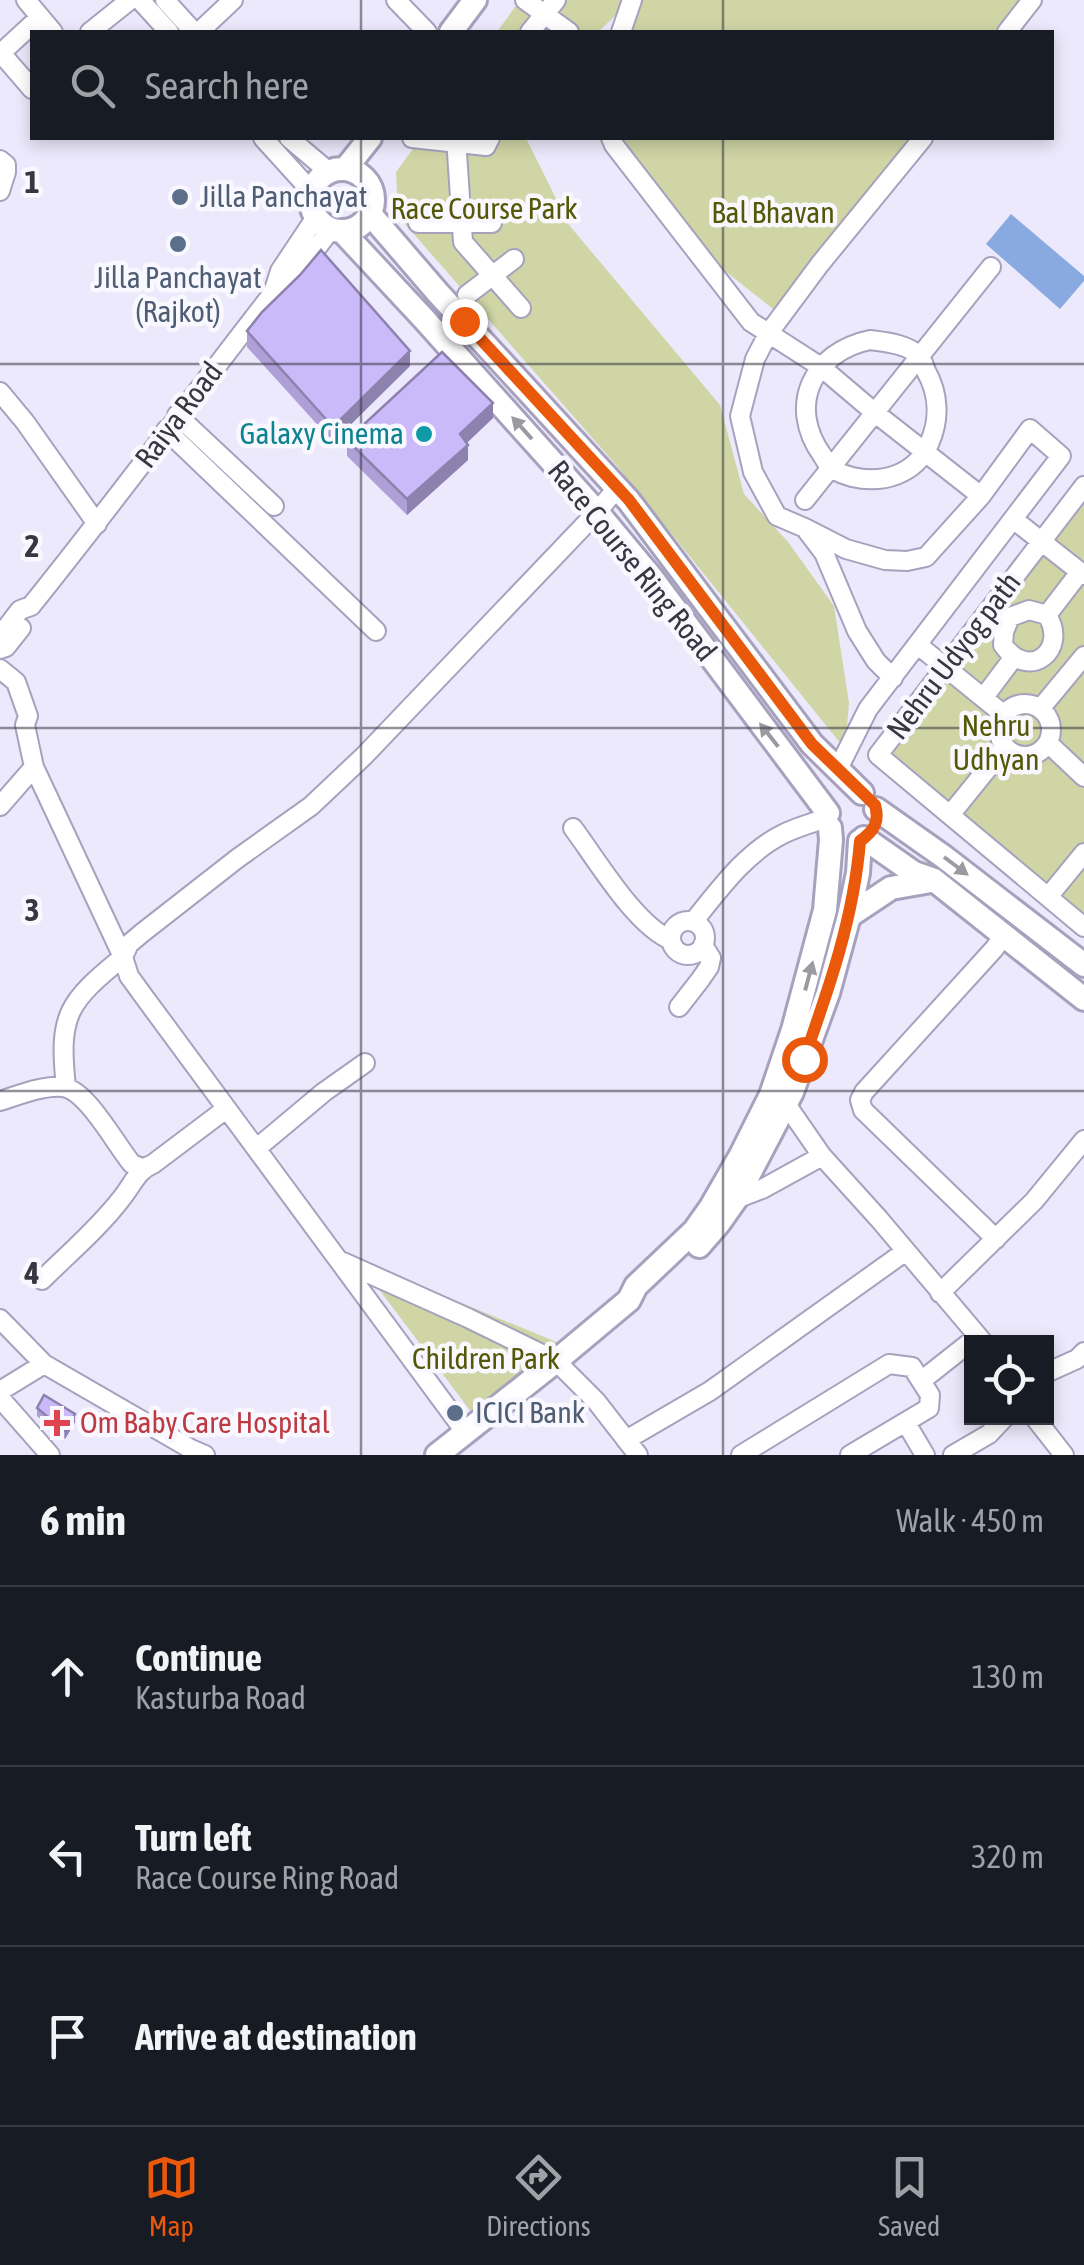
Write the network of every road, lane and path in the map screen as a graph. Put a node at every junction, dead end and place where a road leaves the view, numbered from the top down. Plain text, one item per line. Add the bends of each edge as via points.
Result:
1 (26, 0) edge
2 (130, 0) edge
3 (140, 0) edge
4 (164, 0) edge
5 (233, 0) edge
6 (396, 0) edge
7 (475, 0) edge
8 (525, 0) edge
9 (632, 0) edge
10 (1032, 0) edge
11 (550, 7) edge
12 (40, 17) junction
13 (51, 30) edge
14 (92, 30) edge
15 (167, 30) edge
16 (194, 30) edge
17 (198, 30) edge
18 (425, 30) edge
19 (452, 30) edge
20 (532, 30) edge
21 (567, 30) edge
22 (622, 30) edge
23 (1009, 30) edge
24 (0, 53) edge
25 (30, 88) edge
26 (265, 140) edge
27 (292, 140) edge
28 (368, 140) edge
29 (456, 140) edge
30 (489, 140) edge
31 (613, 140) edge
32 (921, 140) edge
33 (0, 160) edge
34 (337, 170) junction
35 (0, 191) edge
36 (312, 192) junction
37 (370, 214) junction
38 (462, 222) junction
39 (418, 223) dead end
40 (492, 223) dead end
41 (330, 226) junction
42 (514, 259) dead end
43 (991, 267) dead end
44 (493, 276) junction
45 (467, 295) dead end
46 (520, 308) dead end
47 (768, 334) junction
48 (920, 356) junction
49 (821, 367) junction
50 (2, 399) edge
51 (874, 412) junction
52 (172, 423) junction
53 (926, 451) junction
54 (831, 468) junction
55 (1084, 486) edge
56 (618, 488) junction
57 (982, 496) junction
58 (805, 500) dead end
59 (274, 506) dead end
60 (597, 512) junction
61 (1013, 519) junction
62 (97, 524) junction
63 (806, 528) junction
64 (1042, 541) junction
65 (1082, 573) edge
66 (31, 606) junction
67 (1048, 614) junction
68 (376, 630) dead end
69 (0, 636) edge
70 (918, 644) junction
71 (0, 649) edge
72 (1084, 656) edge
73 (1014, 657) junction
74 (3, 671) edge
75 (893, 678) junction
76 (984, 698) junction
77 (1040, 709) junction
78 (1003, 714) junction
79 (1048, 742) junction
80 (1004, 747) junction
81 (34, 767) junction
82 (838, 769) junction
83 (1082, 771) edge
84 (869, 801) junction
85 (0, 806) edge
86 (950, 815) junction
87 (828, 820) junction
88 (573, 828) dead end
89 (862, 840) junction
90 (1084, 853) edge
91 (934, 880) junction
92 (1048, 897) junction
93 (849, 916) junction
94 (694, 922) junction
95 (1084, 927) edge
96 (1004, 934) junction
97 (671, 940) junction
98 (703, 946) junction
99 (123, 957) junction
100 (1084, 964) edge
101 (1084, 999) edge
102 (678, 1008) dead end
103 (365, 1063) dead end
104 (66, 1087) junction
105 (778, 1100) junction
106 (0, 1101) edge
107 (226, 1109) junction
108 (1084, 1140) edge
109 (257, 1148) junction
110 (822, 1156) junction
111 (142, 1168) junction
112 (736, 1198) junction
113 (996, 1239) junction
114 (906, 1251) junction
115 (338, 1260) junction
116 (42, 1280) dead end
117 (940, 1293) junction
118 (629, 1300) junction
119 (0, 1319) edge
120 (977, 1335) edge
121 (964, 1351) edge
122 (1084, 1352) edge
123 (556, 1362) junction
124 (44, 1364) junction
125 (1054, 1369) edge
126 (920, 1381) junction
127 (0, 1394) edge
128 (906, 1423) junction
129 (997, 1425) edge
130 (1039, 1425) edge
131 (466, 1433) junction
132 (632, 1447) edge
133 (193, 1453) edge
134 (1058, 1453) edge
135 (50, 1455) edge
136 (437, 1455) edge
137 (740, 1455) edge
138 (850, 1455) edge
139 (924, 1455) edge
140 (953, 1455) edge

1 - 12 street
2 - 14 street
3 - 15 street
4 - 16 street
5 - 17 street
6 - 18 street
7 - 19 main road
8 - 11 street
9 - 22 street
10 - 23 street
11 - 20 street
11 - 21 street
12 - 13 street
12 - 24 street
24 - 25 street
26 - 36 street
27 - 34 street
28 - 34 main road
29 - 30 street via 486,146
29 - 38 street
31 - 47 street via 751,322
32 - 47 street
33 - 35 street via 6,172
34 - 36 main road via 321,176
34 - 37 main road via 361,174 371,187
36 - 41 main road via 310,200
37 - 41 main road via 359,226
37 - 56 main road, Race Course Ring Road
38 - 39 street
38 - 40 street
38 - 44 street via 463,242
41 - 52 street, Raiya Road
60 -> 41 main road, Race Course Ring Road via 424,319
42 - 44 street
43 - 48 street
44 - 45 street
44 - 46 street
47 - 49 street
47 - 63 street via 740,416 754,472 777,516
48 - 49 street via 870,340 851,344
48 - 51 street
48 - 53 street via 938,410
49 - 51 street
49 - 54 street via 804,411
50 - 62 street
51 - 53 street
51 - 54 street
52 - 59 street
52 - 62 street, Raiya Road
52 - 68 street
53 - 54 street via 886,480
53 - 57 street
54 - 58 street
55 - 64 street, Nehru Udyog path
56 - 60 street
56 - 82 main road, Race Course Ring Road via 812,744
57 - 61 street via 1030,428 1061,456
57 - 63 street via 926,558 885,560
87 -> 60 main road, Race Course Ring Road via 664,592
60 - 99 street via 311,806 142,934
61 - 64 street
61 - 70 street
62 - 66 street, Raiya Road
63 - 75 street via 824,553 857,631
64 - 65 street
64 - 86 street, Nehru Udyog path via 878,756
65 - 67 street
66 - 69 street, Raiya Road
66 - 71 street, Raiya Road via 31,615
67 - 73 street via 1054,626 1045,658
67 - 73 street via 1029,610 1010,618 1003,645
70 - 75 street
70 - 76 street
72 - 77 street
73 - 76 street
74 - 81 street
75 - 82 street via 868,709
76 - 78 street
77 - 78 street via 1022,705
77 - 79 street via 1051,724
78 - 80 street
79 - 80 street via 1026,756
79 - 83 street
80 - 86 street
81 - 85 street
81 - 99 street
82 - 84 main road, Race Course Ring Road
84 - 87 main road via 842,794
84 - 89 main road via 876,823
84 -> 100 main road, Race Course Ring Road
86 - 92 street, Nehru Udyog path
87 - 89 main road via 836,836
87 - 94 street via 768,843
105 -> 87 main road via 825,910
88 - 97 street via 638,915
89 - 91 main road
89 - 93 main road
90 - 92 street
91 - 93 main road via 891,888
91 - 96 main road
92 - 95 street, Nehru Udyog path
93 - 105 main road via 828,994
94 - 97 street via 677,925
94 - 98 street via 704,934
96 - 101 main road
96 - 113 street via 860,1100
97 - 98 street via 685,955
98 - 102 street via 709,967
99 - 104 street via 80,994 68,1016 62,1037
99 - 107 street via 129,976
103 - 109 street
104 - 106 street
104 - 111 street via 83,1097 132,1164
105 - 110 street
105 - 112 main road
105 - 118 main road via 694,1231
107 - 109 street
107 - 111 street
108 - 113 street
109 - 115 street
110 - 112 street
110 - 114 street
111 - 116 street via 106,1217
112 - 118 main road via 684,1260
113 - 117 street
114 - 117 street
114 - 132 street
115 - 123 street
115 - 131 street
117 - 120 street
118 - 123 main road
119 - 124 street
121 - 126 street
122 - 125 street
123 - 131 main road
123 - 132 street
124 - 127 street
124 - 133 street
126 - 128 street via 930,1395 929,1408
126 - 137 street via 912,1368 889,1364
127 - 135 street
128 - 138 street
128 - 139 street
129 - 140 street
130 - 134 street
131 - 136 main road

